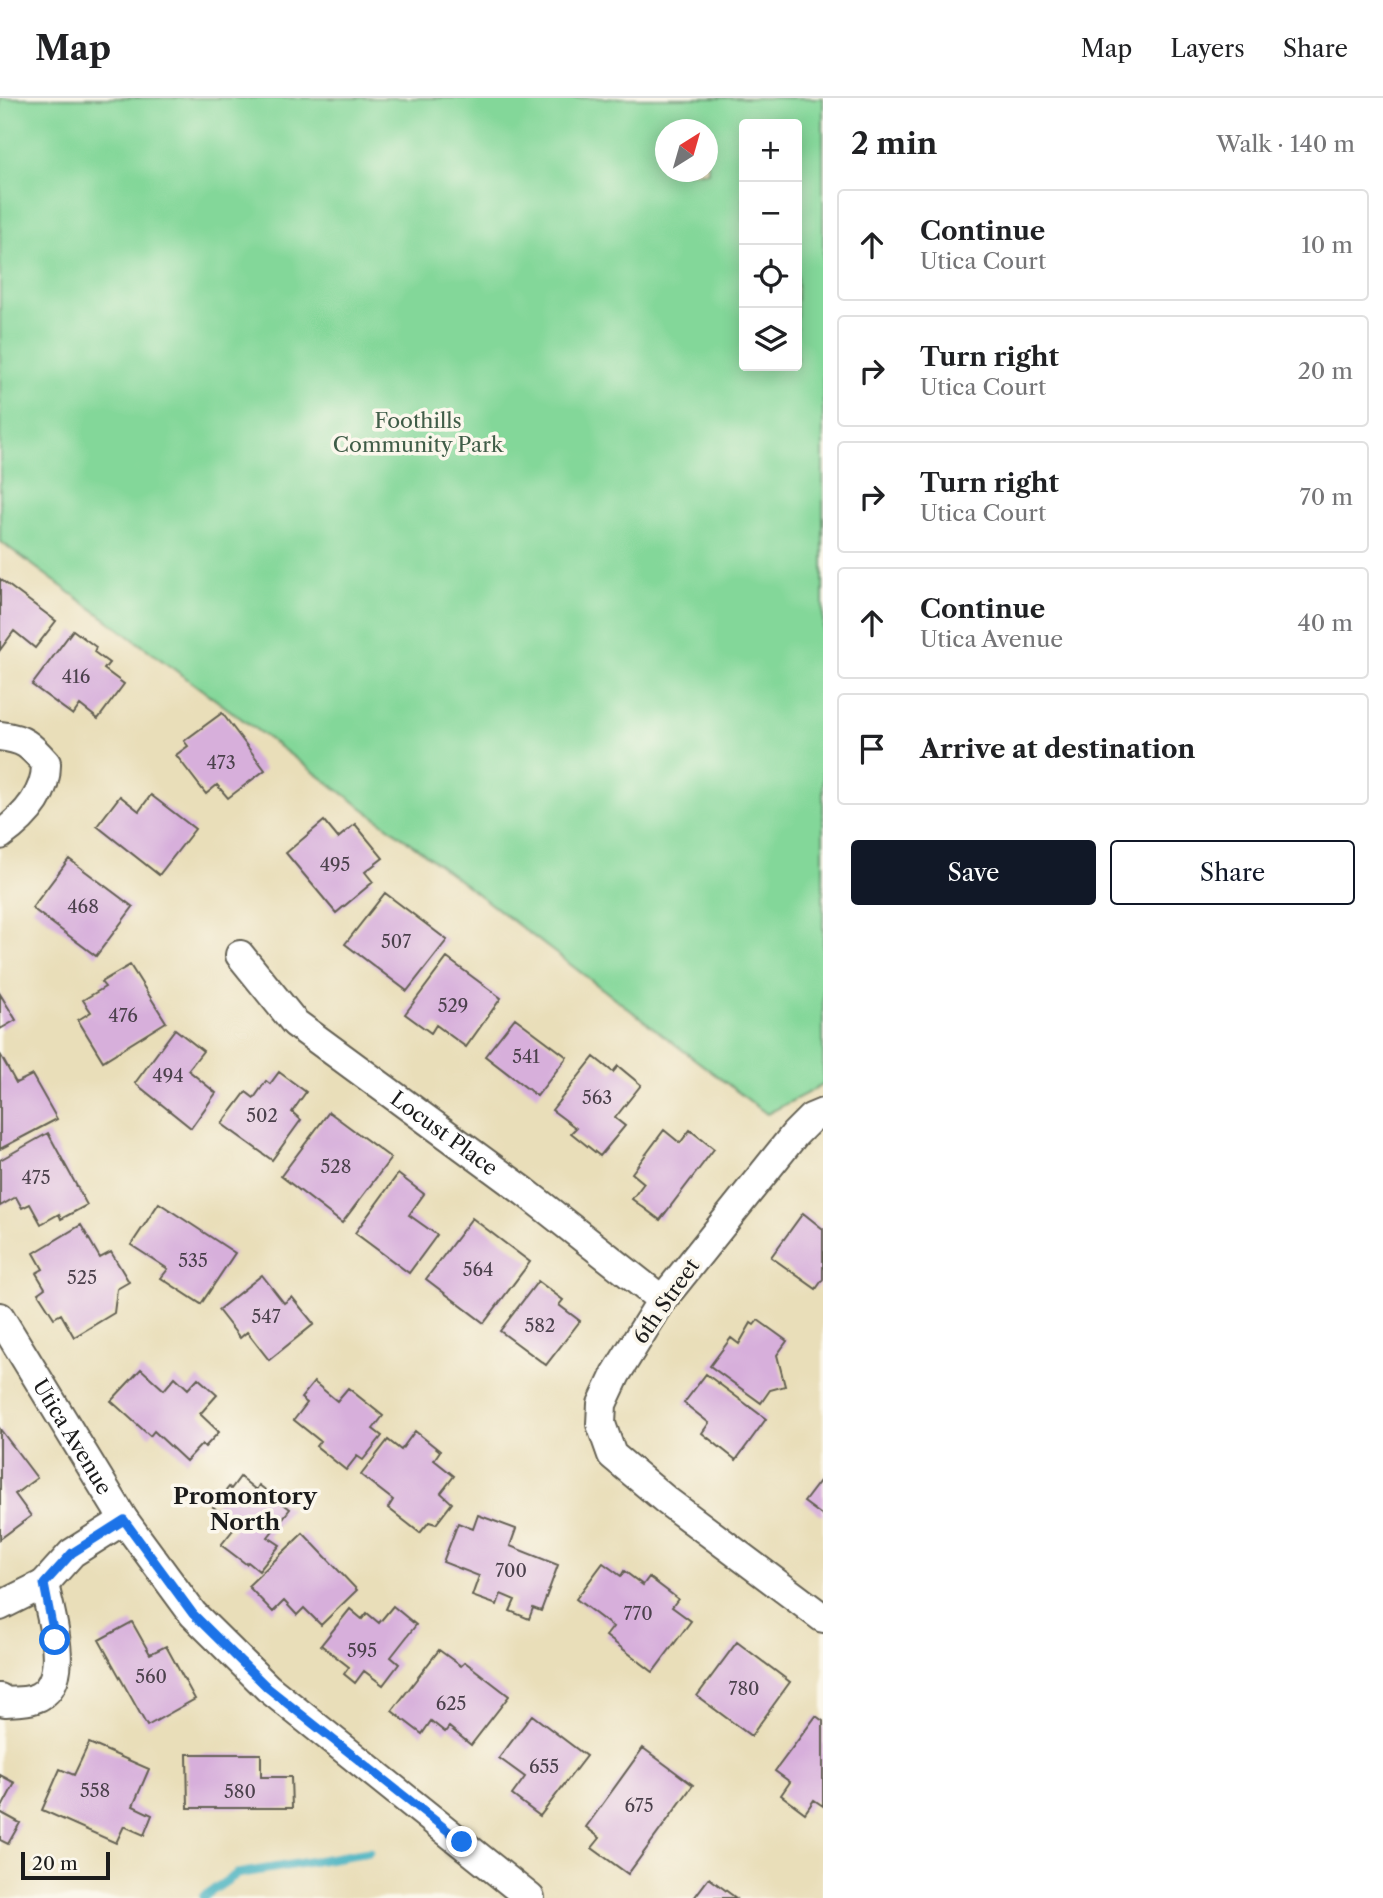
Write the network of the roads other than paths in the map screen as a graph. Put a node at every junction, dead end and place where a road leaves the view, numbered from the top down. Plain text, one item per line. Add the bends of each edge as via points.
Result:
1 (0, 736) edge
2 (0, 835) edge
3 (240, 955) dead end
4 (823, 1113) edge
5 (662, 1300) junction
6 (0, 1317) edge
7 (124, 1520) junction
8 (44, 1584) junction
9 (0, 1606) edge
10 (823, 1618) edge
11 (0, 1698) edge
12 (530, 1898) edge

1 - 2 street via 29,744 46,763 46,777 22,819
3 - 5 street, Locust Place via 295,1023 525,1192
4 - 5 street, 6th Street via 795,1134
5 - 10 street, 6th Street via 602,1404 601,1424 612,1455
6 - 7 street, Utica Avenue
7 - 8 street via 72,1553
7 - 12 street, Utica Avenue via 193,1614 268,1688
8 - 9 street
8 - 11 street via 58,1658 55,1677 44,1693 33,1699 5,1702

